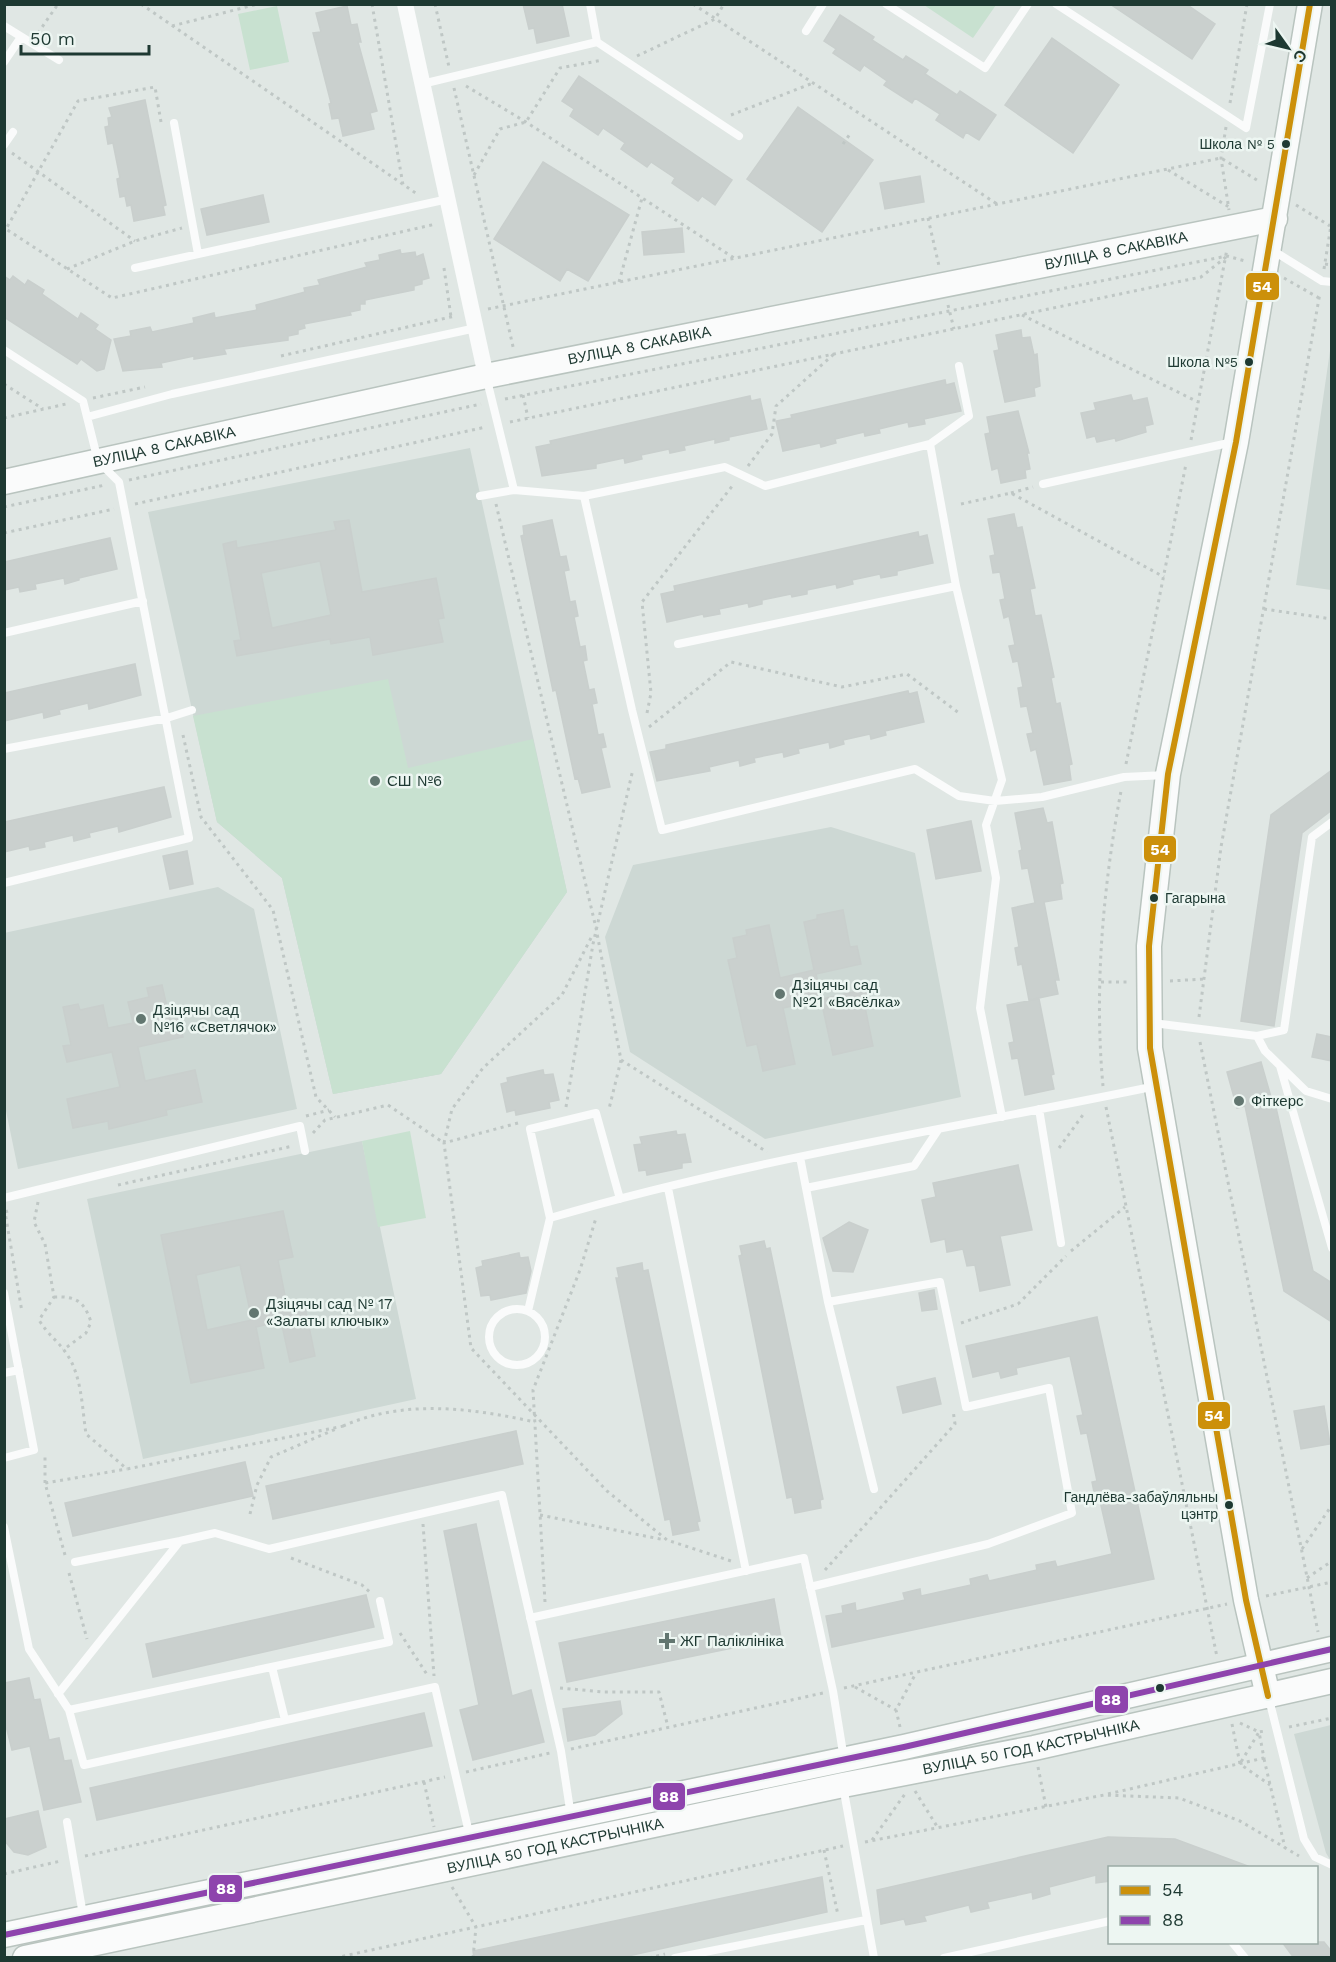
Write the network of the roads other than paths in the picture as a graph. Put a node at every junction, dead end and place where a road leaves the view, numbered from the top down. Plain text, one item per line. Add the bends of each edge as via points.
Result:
1 (405, 4) edge
2 (590, 4) edge
3 (823, 4) edge
4 (886, 4) edge
5 (1028, 4) edge
6 (1056, 4) edge
7 (1270, 4) edge
8 (1310, 4) edge
9 (4, 26) edge
10 (806, 31) dead end
11 (21, 37) junction
12 (597, 42) junction
13 (59, 60) dead end
14 (4, 62) edge
15 (422, 84) junction
16 (174, 123) dead end
17 (13, 132) dead end
18 (739, 136) dead end
19 (4, 146) edge
20 (448, 199) junction
21 (1275, 219) junction
22 (1269, 248) junction
23 (198, 254) junction
24 (135, 268) dead end
25 (1327, 282) edge
26 (474, 320) junction
27 (4, 350) edge
28 (959, 366) dead end
29 (486, 376) junction
30 (87, 417) junction
31 (1236, 442) junction
32 (930, 444) junction
33 (98, 461) junction
34 (4, 482) edge
35 (1043, 484) road end
36 (514, 490) junction
37 (480, 496) dead end
38 (584, 496) junction
39 (956, 586) junction
40 (144, 601) junction
41 (4, 633) edge
42 (678, 644) dead end
43 (192, 710) dead end
44 (167, 718) junction
45 (4, 749) edge
46 (1168, 774) junction
47 (995, 801) junction
48 (1332, 822) edge
49 (4, 883) edge
50 (1149, 1023) junction
51 (1257, 1036) junction
52 (1280, 1066) junction
53 (1156, 1086) junction
54 (1332, 1099) edge
55 (1039, 1110) junction
56 (1002, 1117) junction
57 (938, 1130) junction
58 (304, 1148) road end
59 (800, 1157) junction
60 (668, 1188) junction
61 (806, 1188) junction
62 (4, 1198) edge
63 (620, 1199) junction
64 (550, 1218) junction
65 (1061, 1243) dead end
66 (1332, 1248) edge
67 (5, 1292) edge
68 (828, 1302) junction
69 (528, 1311) junction
70 (19, 1370) junction
71 (4, 1373) edge
72 (4, 1458) edge
73 (874, 1489) dead end
74 (4, 1527) edge
75 (180, 1541) junction
76 (75, 1562) dead end
77 (745, 1568) junction
78 (810, 1587) junction
79 (380, 1601) road end
80 (530, 1618) junction
81 (1326, 1650) edge
82 (1262, 1665) junction
83 (272, 1667) junction
84 (1332, 1682) edge
85 (58, 1694) junction
86 (1268, 1696) junction
87 (69, 1710) junction
88 (285, 1720) junction
89 (844, 1759) junction
90 (843, 1785) junction
91 (571, 1816) junction
92 (67, 1822) dead end
93 (470, 1837) junction
94 (1332, 1865) edge
95 (84, 1918) junction
96 (866, 1920) junction
97 (1108, 1921) edge
98 (4, 1935) edge
99 (1234, 1944) edge
100 (728, 1947) junction
101 (673, 1955) edge
102 (25, 1958) edge
103 (730, 1958) edge
104 (874, 1958) edge
105 (944, 1958) edge
106 (1245, 1958) edge

1 - 15 street
2 - 12 lane
3 - 10 lane
4 - 5 lane via 986,68
6 - 7 lane via 1246,128
8 - 21 main road
9 - 11 lane
11 - 13 lane
11 - 14 lane
12 - 15 lane
12 - 18 lane
15 - 20 street
16 - 23 lane
17 - 19 lane
20 - 23 lane
20 - 26 street
21 - 22 main road
21 - 29 main road, ВУЛІЦА 8 САКАВІКА
22 - 25 lane
22 - 31 main road
23 - 24 lane
26 - 29 street
26 - 30 lane
27 - 30 lane via 83,401
28 - 32 lane via 969,416
29 - 33 main road, ВУЛІЦА 8 САКАВІКА
29 - 36 lane
30 - 33 lane
31 - 35 lane
31 - 46 main road
32 - 38 lane via 765,486 725,467
32 - 39 lane
33 - 34 main road, ВУЛІЦА 8 САКАВІКА
33 - 40 lane via 119,482
36 - 37 lane
36 - 38 lane
38 - 47 lane via 662,830 915,770 959,796
39 - 42 lane
39 - 47 lane via 1002,780
40 - 41 lane
40 - 44 lane
43 - 44 lane
44 - 45 lane
44 - 49 lane via 189,838
46 - 47 lane via 1124,777 1042,797
46 - 50 main road via 1149,946
47 - 56 lane via 986,825 996,878 980,1008
48 - 51 lane via 1312,837 1284,1030
50 - 51 lane
50 - 53 main road
51 - 52 lane
52 - 54 lane via 1306,1091
52 - 66 lane
53 - 55 lane
53 - 82 main road via 1246,1600
55 - 56 lane
55 - 65 lane
56 - 57 lane
57 - 59 lane
57 - 61 lane via 914,1166
58 - 62 lane via 300,1126
59 - 60 lane
59 - 61 lane
60 - 63 lane
60 - 77 lane
61 - 68 lane
63 - 64 lane
63 - 64 lane via 596,1113 530,1129
64 - 69 lane
67 - 70 lane
68 - 73 lane
68 - 78 lane via 940,1282 966,1407 1049,1388 1072,1513 988,1544
69 - 69 lane via 509,1310 494,1321 491,1348 504,1362 530,1362 542,1349 545,1332 536,1316
70 - 71 lane
70 - 72 lane via 34,1450
74 - 85 lane via 29,1649
75 - 76 lane
75 - 80 lane via 214,1533 269,1549 502,1495
75 - 85 lane
77 - 78 lane via 804,1558
77 - 80 lane
78 - 89 lane
79 - 83 lane via 389,1642
80 - 91 lane via 561,1751
81 - 82 main road, ВУЛІЦА 50 ГОД КАСТРЫЧНІКА
82 - 86 main road
82 - 89 main road, ВУЛІЦА 50 ГОД КАСТРЫЧНІКА
83 - 87 lane
83 - 88 lane
84 - 86 main road, ВУЛІЦА 50 ГОД КАСТРЫЧНІКА
85 - 87 lane
86 - 90 main road, ВУЛІЦА 50 ГОД КАСТРЫЧНІКА
86 - 94 lane via 1304,1839 1316,1857
87 - 88 lane via 84,1765
88 - 93 lane via 435,1687
89 - 91 main road, ВУЛІЦА 50 ГОД КАСТРЫЧНІКА
90 - 96 lane
90 - 102 main road, ВУЛІЦА 50 ГОД КАСТРЫЧНІКА
91 - 93 main road, ВУЛІЦА 50 ГОД КАСТРЫЧНІКА
92 - 95 lane
93 - 95 main road, ВУЛІЦА 50 ГОД КАСТРЫЧНІКА
95 - 98 main road, ВУЛІЦА 50 ГОД КАСТРЫЧНІКА
96 - 100 lane
96 - 104 lane
97 - 105 lane
99 - 106 lane
100 - 101 lane
100 - 103 lane

